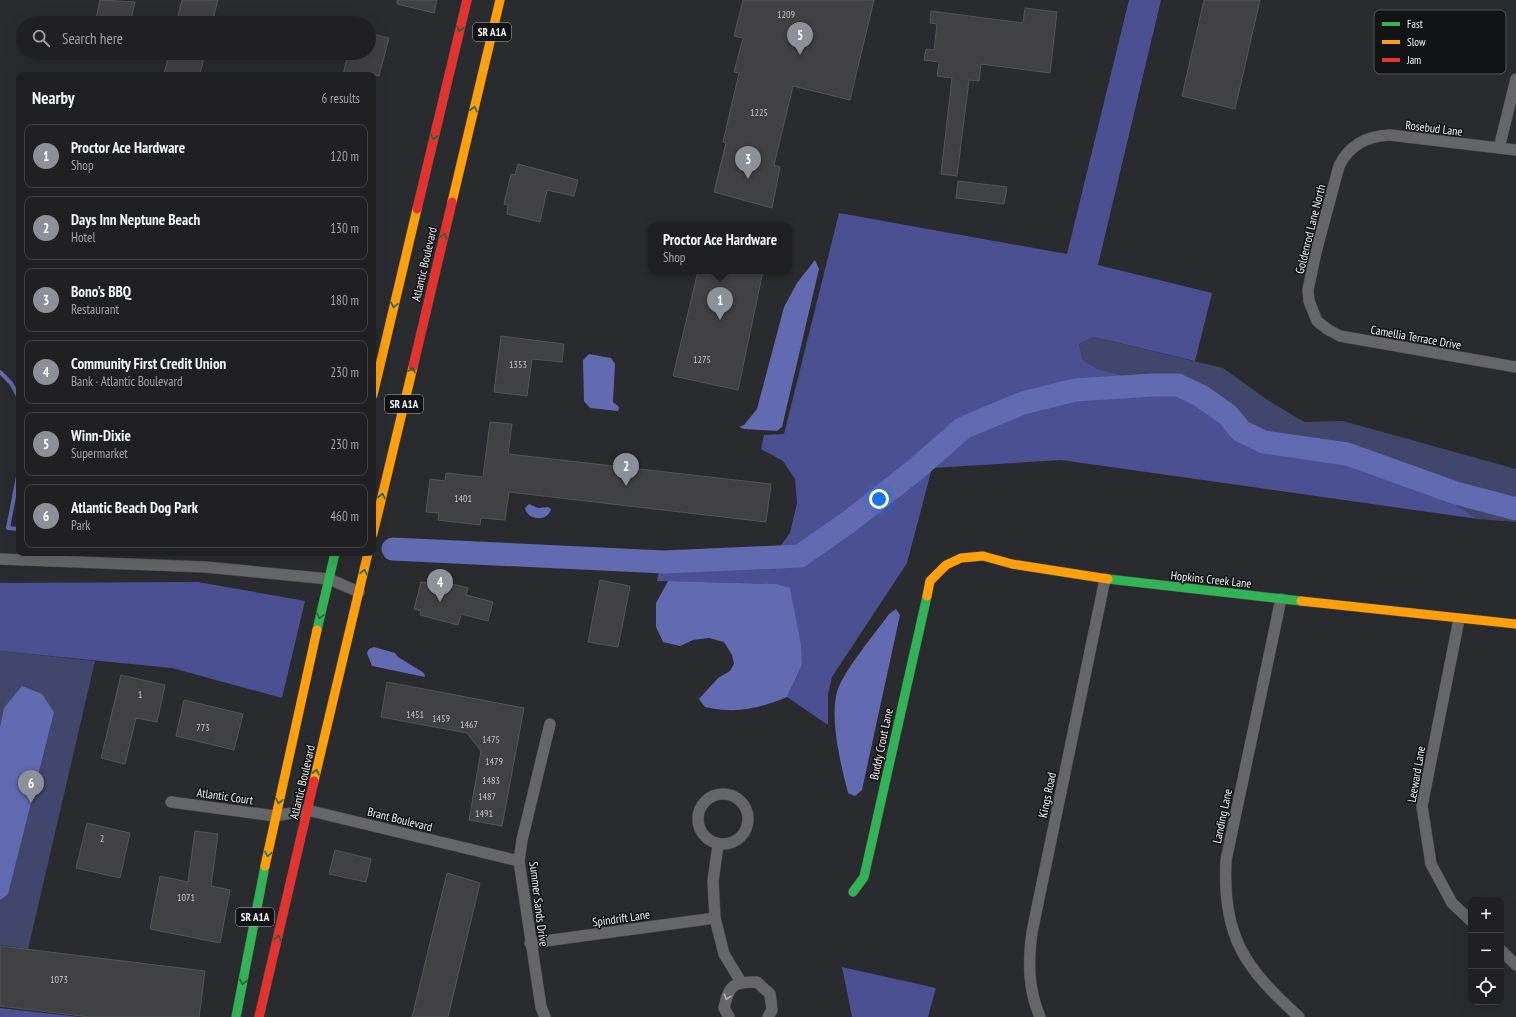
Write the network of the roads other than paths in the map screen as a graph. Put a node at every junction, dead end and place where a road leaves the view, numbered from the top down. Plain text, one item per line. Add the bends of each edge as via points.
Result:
1 (466, 0) edge
2 (500, 0) edge
3 (1516, 79) edge
4 (1352, 147) joint
5 (1499, 148) junction
6 (1516, 150) edge
7 (1317, 321) joint
8 (1516, 367) edge
9 (376, 382) edge
10 (376, 521) edge
11 (335, 556) edge
12 (367, 556) edge
13 (0, 559) edge
14 (329, 578) junction
15 (1105, 579) junction
16 (359, 592) junction
17 (925, 597) joint
18 (1281, 599) junction
19 (1459, 619) junction
20 (1516, 624) edge
21 (550, 724) dead end
22 (171, 802) dead end
23 (307, 810) junction
24 (276, 816) junction
25 (718, 845) junction
26 (519, 861) junction
27 (853, 892) dead end
28 (715, 918) junction
29 (1468, 918) edge
30 (530, 944) junction
31 (1504, 953) edge
32 (1516, 965) edge
33 (741, 982) junction
34 (236, 1017) edge
35 (259, 1017) edge
36 (545, 1017) edge
37 (729, 1017) edge
38 (768, 1017) edge
39 (1040, 1017) edge
40 (1299, 1017) edge

1 -> 9 main road, Atlantic Boulevard / SR A1A
10 -> 2 main road, Atlantic Boulevard / SR A1A
3 - 5 street
4 - 5 street, Rosebud Lane via 1379,136 1390,135
4 - 7 street, Goldenrod Lane North via 1339,166 1308,290 1309,301
5 - 6 street, Rosebud Lane
7 - 8 street, Camellia Terrace Drive via 1340,336
11 - 14 main road, Atlantic Boulevard / SR A1A
16 -> 12 main road, Atlantic Boulevard / SR A1A
13 - 14 street via 206,567
14 - 16 street
14 -> 24 main road, Atlantic Boulevard / SR A1A
15 - 17 main road, Hopkins Creek Lane via 1012,564 983,556 961,558 946,565 930,581
15 - 18 main road, Hopkins Creek Lane
15 - 39 street, Kings Road via 1032,932 1029,977
23 -> 16 main road, Atlantic Boulevard / SR A1A
17 - 27 main road, Buddy Crout Lane via 864,877
18 - 19 main road, Hopkins Creek Lane
18 - 40 street, Landing Lane via 1226,860 1225,883 1226,906 1241,952 1268,989
19 - 20 main road, Hopkins Creek Lane
19 - 29 street, Leeward Lane via 1422,806 1431,864 1452,903
21 - 26 street, Summer Sands Drive
22 - 24 street, Atlantic Court
23 - 24 street, Brant Boulevard
23 - 26 street, Brant Boulevard
35 -> 23 main road, Atlantic Boulevard / SR A1A
24 -> 34 main road, Atlantic Boulevard / SR A1A
25 - 25 street via 735,843 747,829 748,811 736,797 719,793 703,802 696,819 702,836
25 - 28 street via 713,881
26 - 30 street, Summer Sands Drive
28 - 30 street, Spindrift Lane
28 - 33 street via 724,954
30 - 36 street, Summer Sands Drive
31 - 32 street
33 -> 37 street via 728,992 724,1008
33 - 38 street via 757,982 770,994 772,1010

